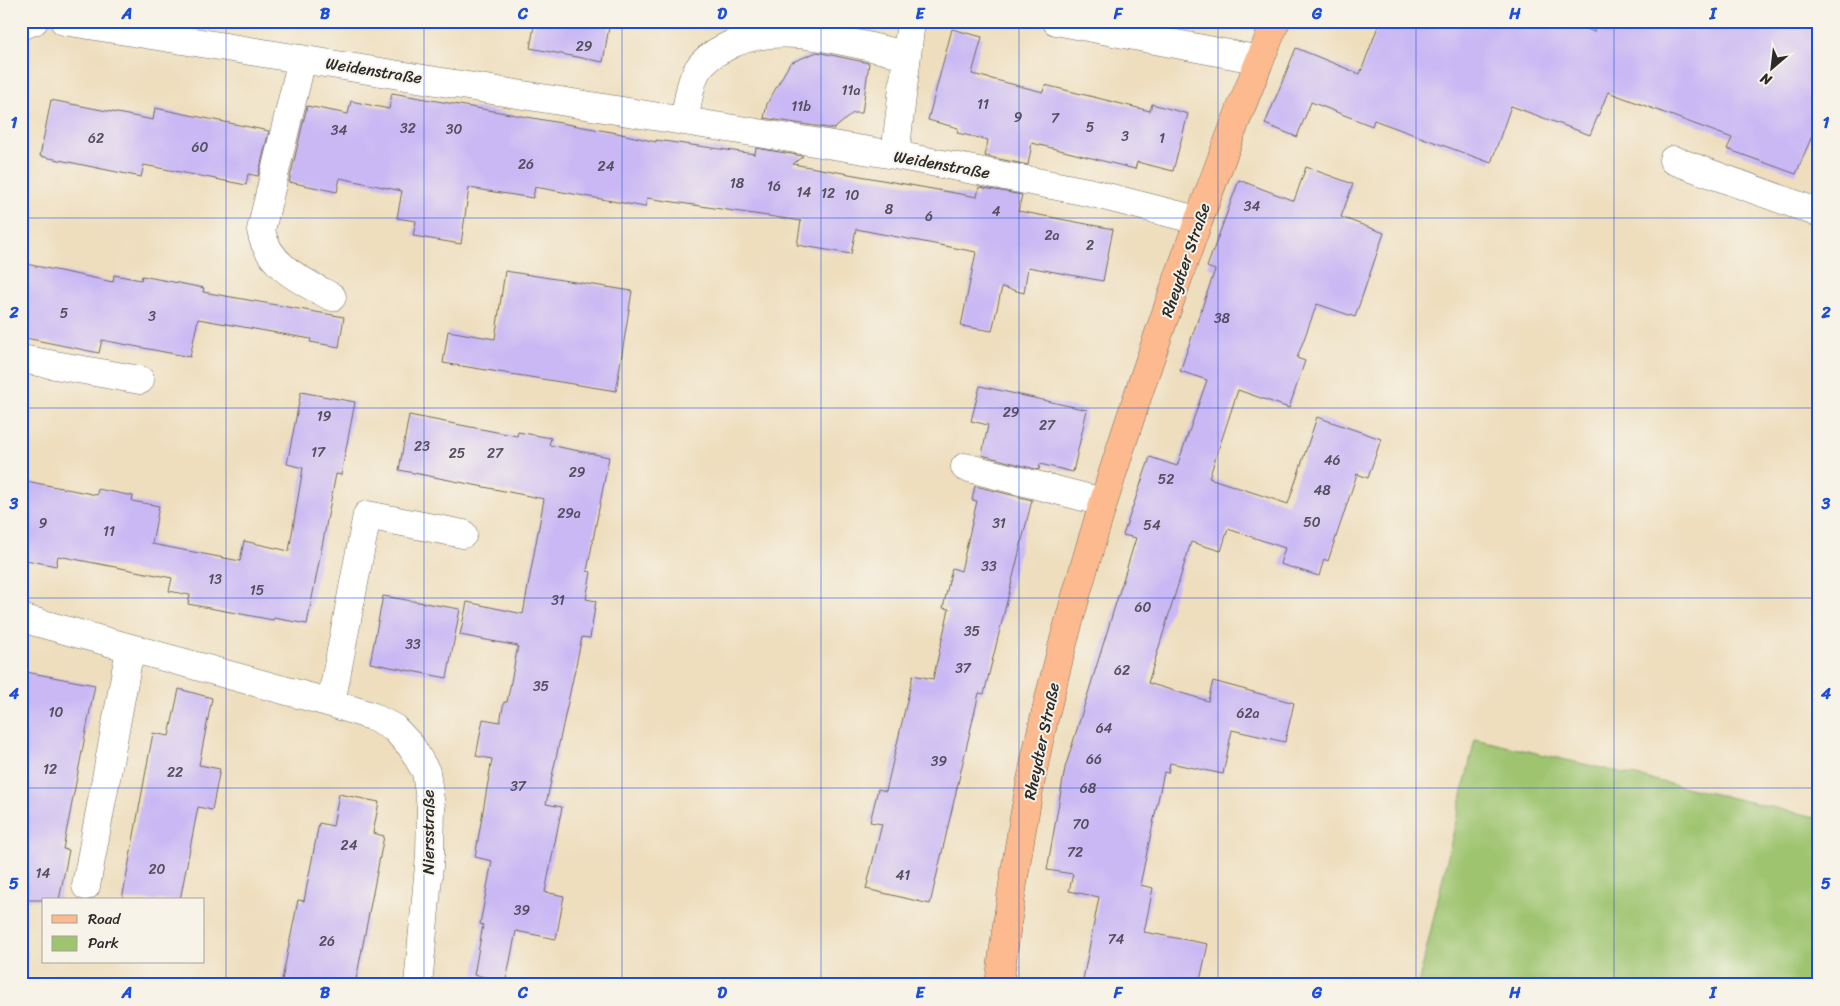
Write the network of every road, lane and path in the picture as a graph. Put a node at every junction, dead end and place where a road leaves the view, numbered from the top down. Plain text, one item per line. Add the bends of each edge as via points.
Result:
1 (34, 21) edge
2 (64, 21) edge
3 (911, 21) edge
4 (1056, 21) edge
5 (1276, 21) edge
6 (21, 26) edge
7 (907, 55) junction
8 (302, 59) junction
9 (1260, 60) junction
10 (684, 121) junction
11 (895, 155) junction
12 (1673, 160) dead end
13 (1819, 213) edge
14 (1197, 220) junction
15 (332, 297) dead end
16 (21, 359) edge
17 (140, 380) dead end
18 (965, 467) dead end
19 (1103, 502) junction
20 (463, 534) dead end
21 (21, 618) edge
22 (130, 649) junction
23 (331, 703) junction
24 (86, 886) dead end
25 (418, 985) edge
26 (998, 985) edge

1 - 6 street
2 - 8 street, Weidenstraße
3 - 7 street
4 - 9 street
5 - 9 main road, Rheydter Straße
7 - 10 street via 793,33 762,34 743,39 717,52 698,68
7 - 11 street
8 - 10 street, Weidenstraße
8 - 15 street via 261,230 270,253 283,267 296,278
9 - 14 main road, Rheydter Straße
10 - 11 street, Weidenstraße
11 - 14 street, Weidenstraße via 1080,191
12 - 13 street
14 - 19 main road, Rheydter Straße
16 - 17 street
18 - 19 street
19 - 26 main road, Rheydter Straße via 1057,668 1036,759
20 - 23 street via 367,515
21 - 22 street, Niersstraße
22 - 23 street, Niersstraße
22 - 24 street
23 - 25 street, Niersstraße via 371,716 394,728 411,746 426,772 431,807 430,855

